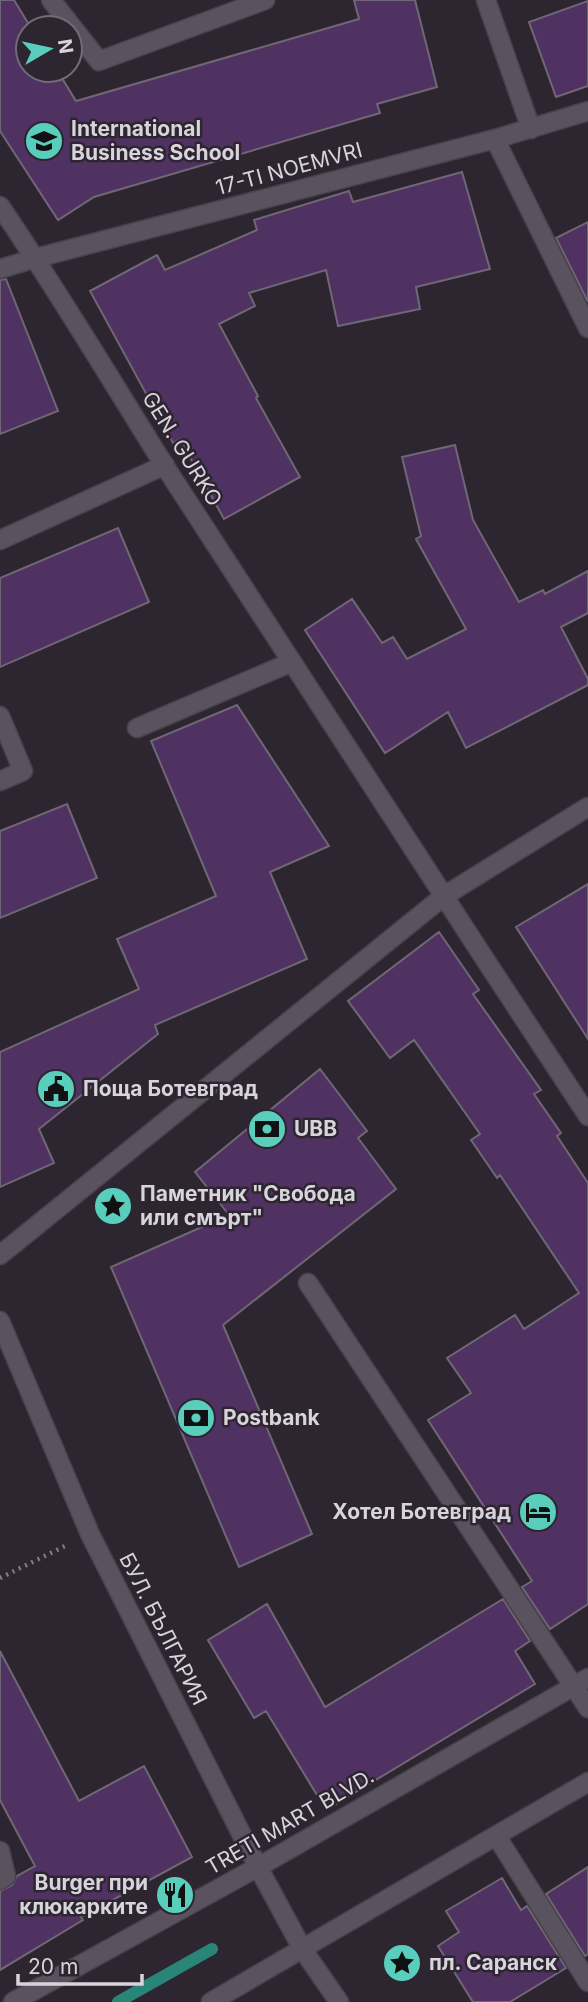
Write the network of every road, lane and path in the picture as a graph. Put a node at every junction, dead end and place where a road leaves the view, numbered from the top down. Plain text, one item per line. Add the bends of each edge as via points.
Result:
1 (51, 0) edge
2 (265, 0) edge
3 (486, 0) edge
4 (588, 111) edge
5 (531, 129) junction
6 (495, 139) junction
7 (0, 206) edge
8 (36, 258) junction
9 (0, 269) edge
10 (588, 328) edge
11 (165, 465) junction
12 (0, 540) edge
13 (292, 662) junction
14 (0, 716) edge
15 (137, 728) dead end
16 (0, 781) edge
17 (588, 807) edge
18 (444, 896) junction
19 (588, 1116) edge
20 (0, 1255) edge
21 (308, 1283) dead end
22 (0, 1321) edge
23 (90, 1534) junction
24 (0, 1578) edge
25 (581, 1682) edge
26 (588, 1708) edge
27 (588, 1782) edge
28 (497, 1837) junction
29 (0, 1851) edge
30 (258, 1867) junction
31 (0, 1880) edge
32 (303, 1950) junction
33 (588, 1982) edge
34 (13, 2002) edge
35 (211, 2002) edge
36 (339, 2002) edge

1 - 2 street via 99,61
3 - 5 street
4 - 5 street, 17-TI NOEMVRI
5 - 6 street, 17-TI NOEMVRI
6 - 8 street, 17-TI NOEMVRI
6 - 10 street
7 - 8 street, GEN. GURKO
8 - 9 street, 17-TI NOEMVRI
8 - 11 street, GEN. GURKO
11 - 12 street
11 - 13 street, GEN. GURKO
13 - 15 street
13 - 18 street, GEN. GURKO
14 - 16 street via 23,771
17 - 18 street
18 - 19 street, GEN. GURKO
18 - 20 street
21 - 25 street
22 - 23 street, БУЛ. БЪЛГАРИЯ
23 - 24 path
23 - 30 street, БУЛ. БЪЛГАРИЯ
25 - 26 street
25 - 30 street, TRETI MART BLVD.
27 - 28 street
28 - 32 street
28 - 33 street
29 - 31 street via 6,1876
30 - 32 street, БУЛ. БЪЛГАРИЯ
30 - 34 street, TRETI MART BLVD.
32 - 35 street
32 - 36 street, БУЛ. БЪЛГАРИЯ

